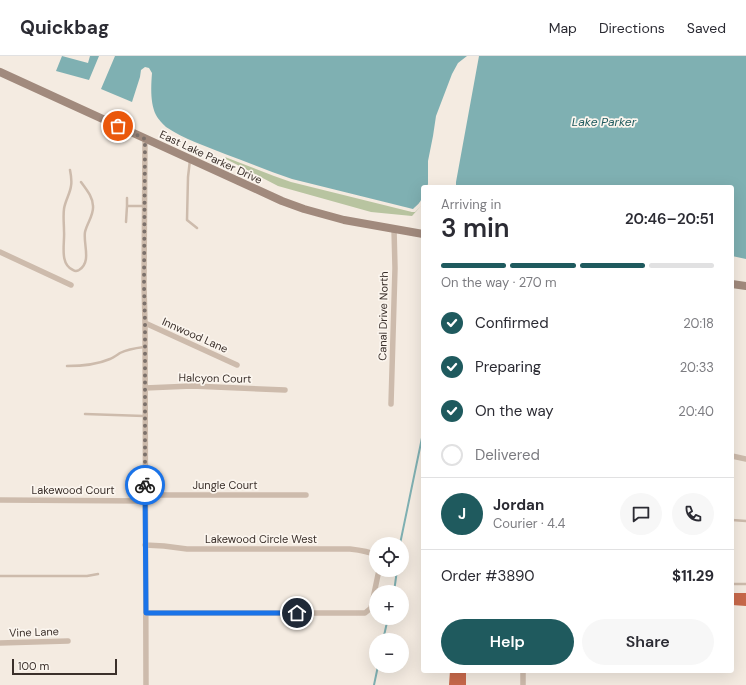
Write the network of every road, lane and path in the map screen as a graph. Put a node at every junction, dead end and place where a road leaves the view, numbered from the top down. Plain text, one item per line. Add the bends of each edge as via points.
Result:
1 (0, 72) edge
2 (145, 139) junction
3 (190, 159) junction
4 (70, 170) dead end
5 (81, 182) dead end
6 (127, 198) dead end
7 (127, 206) junction
8 (144, 206) junction
9 (126, 222) dead end
10 (197, 228) dead end
11 (394, 229) junction
12 (421, 234) edge
13 (0, 252) edge
14 (734, 284) edge
15 (71, 285) dead end
16 (746, 286) edge
17 (145, 323) junction
18 (145, 347) junction
19 (237, 364) dead end
20 (67, 366) dead end
21 (145, 388) junction
22 (285, 390) dead end
23 (391, 404) dead end
24 (85, 414) dead end
25 (145, 416) junction
26 (734, 456) edge
27 (746, 459) edge
28 (145, 494) junction
29 (306, 494) dead end
30 (0, 500) edge
31 (145, 501) junction
32 (734, 520) edge
33 (746, 521) edge
34 (145, 545) junction
35 (369, 553) edge
36 (98, 574) dead end
37 (0, 576) edge
38 (378, 577) edge
39 (734, 584) edge
40 (746, 584) edge
41 (146, 613) junction
42 (68, 641) dead end
43 (0, 643) edge
44 (523, 673) edge
45 (146, 685) edge
46 (524, 685) edge

1 - 2 street, East Lake Parker Drive
2 - 3 street, East Lake Parker Drive
2 - 8 street
3 - 10 lane via 187,220
3 - 11 street, East Lake Parker Drive via 266,195 296,206 344,220
4 - 5 lane via 71,187 64,210 64,252 68,266 76,271 80,270 86,261 85,235 94,210 88,192
6 - 7 lane
7 - 8 lane
7 - 9 lane
8 - 17 street
11 - 12 street, East Lake Parker Drive
11 - 23 street, Canal Drive North
13 - 15 street
14 - 16 street
17 - 18 street
17 - 19 street, Innwood Lane
18 - 20 lane via 129,349 97,363
18 - 21 street
21 - 22 street, Halcyon Court via 192,386
21 - 25 street
24 - 25 lane
25 - 28 street
26 - 27 street
28 - 29 street, Jungle Court
28 - 31 street
30 - 31 street, Lakewood Court
31 - 34 street
32 - 33 lane
34 - 35 street, Lakewood Circle West via 187,549 350,549
34 - 41 street
36 - 37 lane
38 - 41 street via 370,608 365,613
39 - 40 lane
41 - 45 street
42 - 43 street, Vine Lane
44 - 46 street

